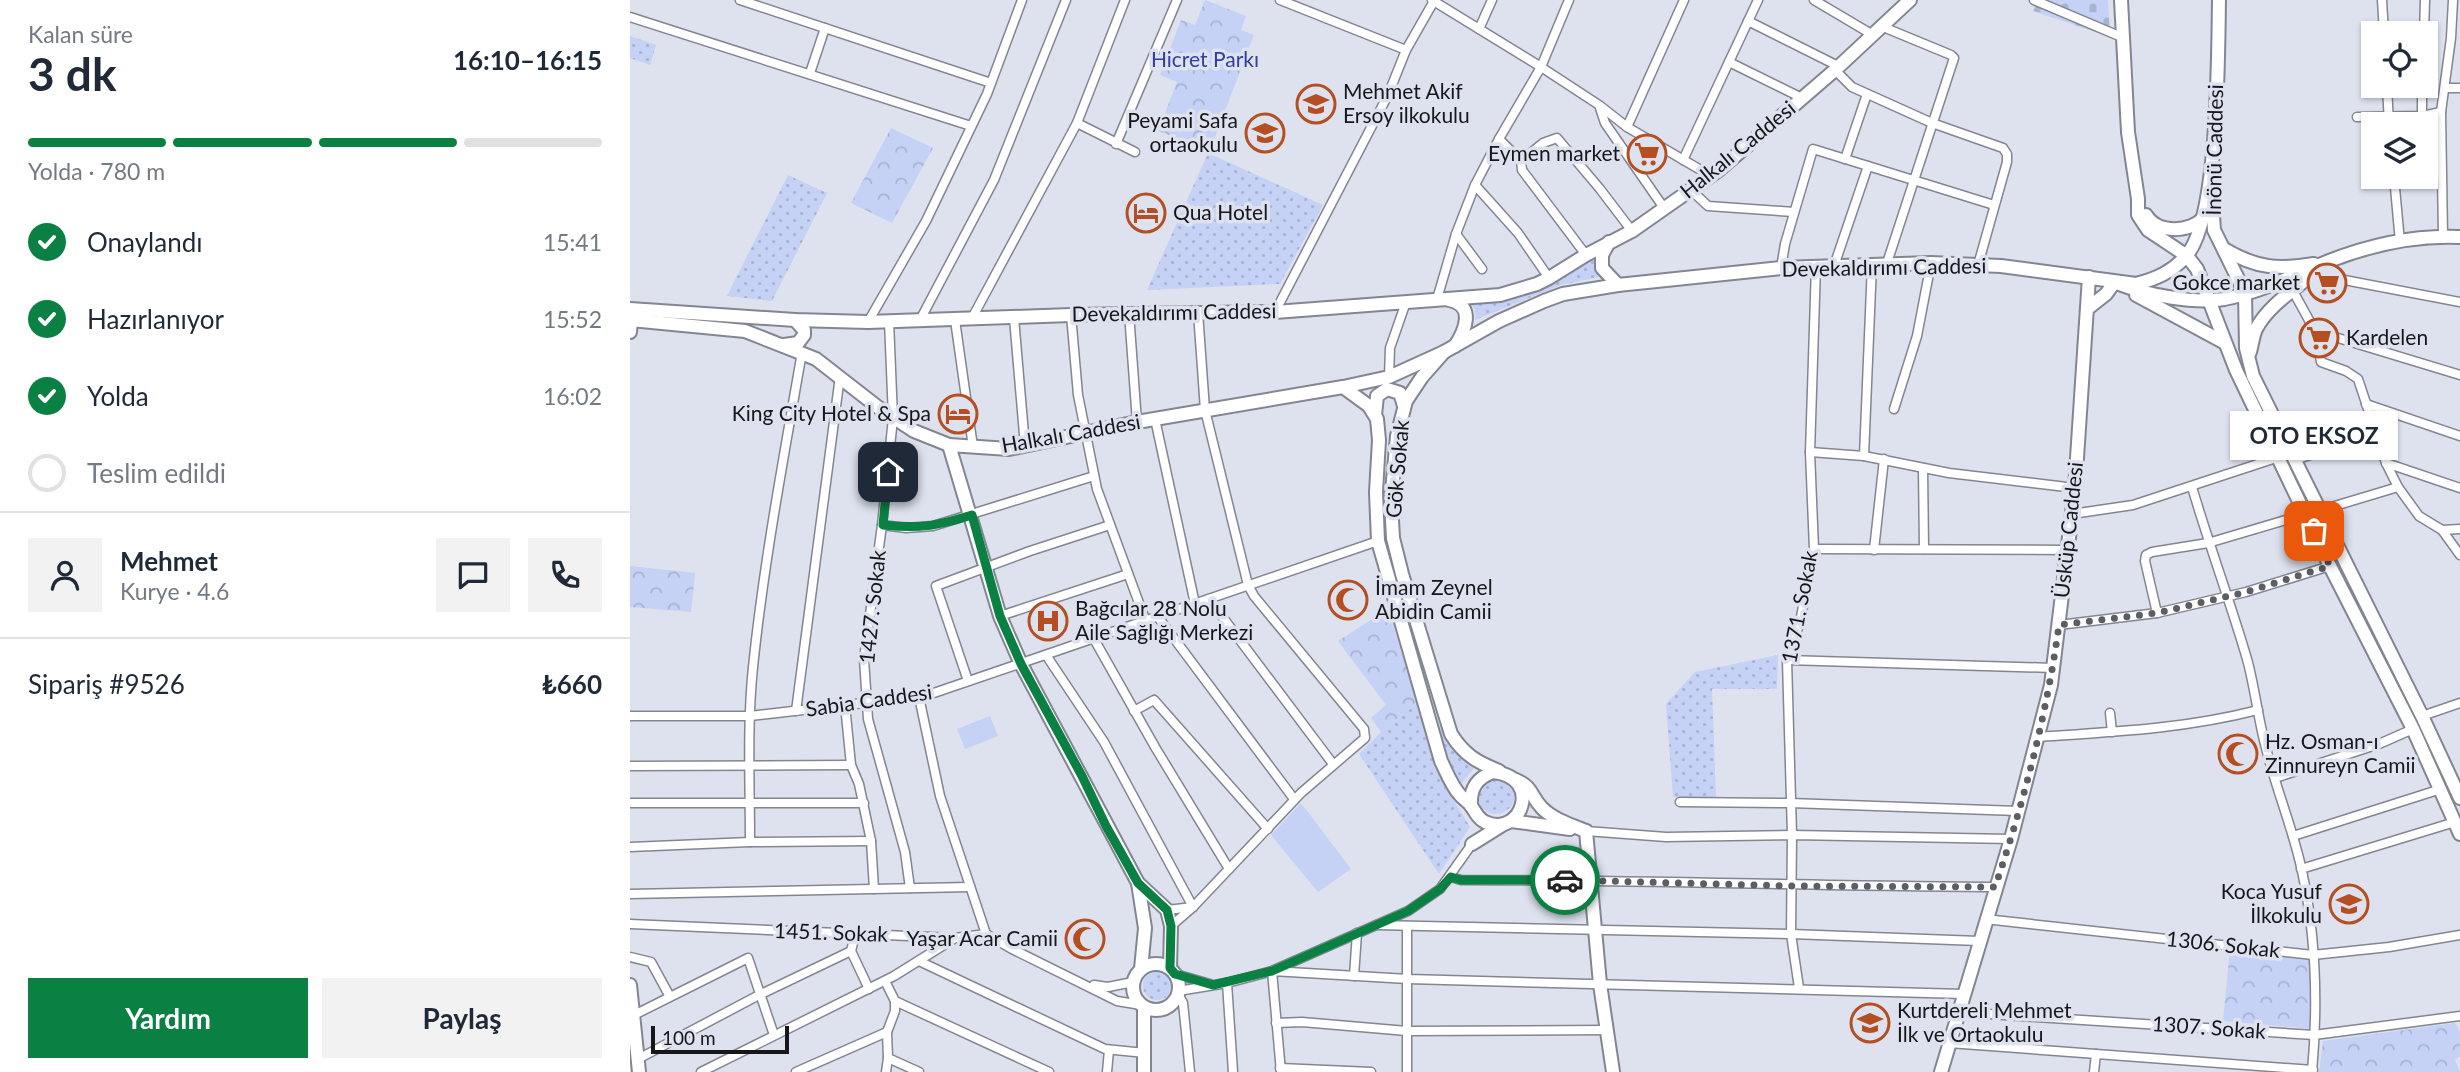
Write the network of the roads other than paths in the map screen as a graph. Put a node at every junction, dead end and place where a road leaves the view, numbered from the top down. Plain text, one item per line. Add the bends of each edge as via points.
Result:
1 (740, 0) edge
2 (1022, 0) edge
3 (1066, 0) edge
4 (1125, 0) edge
5 (1177, 0) edge
6 (1280, 0) edge
7 (1492, 0) edge
8 (1569, 0) edge
9 (1684, 0) edge
10 (1758, 0) edge
11 (1814, 0) edge
12 (1910, 0) edge
13 (2034, 0) edge
14 (2120, 0) edge
15 (2219, 0) edge
16 (2382, 0) edge
17 (2425, 0) edge
18 (2453, 0) edge
19 (1433, 1) edge
20 (630, 17) edge
21 (1748, 21) junction
22 (2383, 21) edge
23 (2424, 21) edge
24 (1884, 24) junction
25 (825, 28) junction
26 (1479, 29) junction
27 (1873, 35) junction
28 (2124, 38) junction
29 (2456, 38) edge
30 (1406, 50) junction
31 (1729, 62) junction
32 (1541, 67) junction
33 (1837, 68) junction
34 (810, 73) junction
35 (991, 83) junction
36 (2446, 88) junction
37 (2460, 88) edge
38 (1867, 94) junction
39 (1802, 98) junction
40 (1599, 106) junction
41 (2441, 112) junction
42 (2438, 113) edge
43 (2357, 117) dead end
44 (2361, 117) edge
45 (1077, 123) junction
46 (1932, 123) junction
47 (971, 126) junction
48 (1627, 127) junction
49 (1499, 139) junction
50 (1116, 144) junction
51 (1135, 152) dead end
52 (1845, 159) junction
53 (1683, 160) junction
54 (1521, 161) junction
55 (1868, 166) junction
56 (2210, 174) junction
57 (1711, 176) junction
58 (1915, 181) junction
59 (1475, 184) junction
60 (2395, 189) edge
61 (1691, 190) junction
62 (2138, 199) junction
63 (1994, 205) junction
64 (1664, 208) junction
65 (1794, 212) junction
66 (2204, 217) junction
67 (1632, 231) junction
68 (1456, 234) junction
69 (2443, 236) junction
70 (2460, 237) edge
71 (1610, 242) junction
72 (2400, 242) junction
73 (2222, 248) junction
74 (1586, 255) junction
75 (2187, 256) junction
76 (2328, 262) junction
77 (1886, 263) junction
78 (1931, 263) junction
79 (1872, 264) junction
80 (1978, 265) junction
81 (1816, 266) junction
82 (1833, 266) junction
83 (1781, 268) junction
84 (1482, 269) dead end
85 (2313, 274) junction
86 (2089, 277) junction
87 (1549, 278) junction
88 (2114, 283) junction
89 (1618, 285) junction
90 (2293, 291) junction
91 (2245, 293) junction
92 (1439, 299) junction
93 (2209, 300) junction
94 (1406, 302) junction
95 (2460, 302) edge
96 (1524, 309) joint
97 (2087, 309) junction
98 (1198, 312) junction
99 (1275, 312) junction
100 (1129, 313) junction
101 (1071, 315) junction
102 (1014, 318) junction
103 (630, 320) edge
104 (795, 320) junction
105 (920, 320) junction
106 (955, 320) junction
107 (971, 320) junction
108 (889, 321) junction
109 (868, 322) junction
110 (2315, 331) junction
111 (2225, 343) junction
112 (780, 344) junction
113 (1449, 349) junction
114 (802, 352) junction
115 (2248, 362) junction
116 (2460, 375) edge
117 (840, 376) junction
118 (1389, 377) junction
119 (1343, 387) junction
120 (2366, 404) junction
121 (1404, 406) junction
122 (1894, 409) dead end
123 (1205, 410) junction
124 (1375, 415) junction
125 (893, 418) junction
126 (1155, 419) junction
127 (1138, 422) junction
128 (1086, 435) junction
129 (2375, 435) junction
130 (2460, 436) edge
131 (949, 445) junction
132 (1025, 446) junction
133 (973, 447) junction
134 (1810, 453) junction
135 (1864, 456) junction
136 (2280, 457) junction
137 (1884, 459) junction
138 (2294, 460) junction
139 (2386, 463) junction
140 (1923, 468) junction
141 (1094, 476) junction
142 (2192, 487) junction
143 (2398, 487) junction
144 (2075, 488) junction
145 (2460, 488) edge
146 (2312, 512) junction
147 (2072, 514) junction
148 (972, 515) junction
149 (883, 525) junction
150 (1110, 525) junction
151 (2460, 529) edge
152 (2442, 530) junction
153 (1378, 541) junction
154 (2208, 543) junction
155 (1814, 549) junction
156 (1924, 549) junction
157 (1874, 550) junction
158 (2068, 550) junction
159 (2460, 555) edge
160 (986, 566) junction
161 (2330, 566) junction
162 (1128, 574) junction
163 (1248, 585) junction
164 (2228, 596) junction
165 (1209, 599) junction
166 (1195, 604) junction
167 (2157, 613) junction
168 (1000, 616) junction
169 (1158, 617) junction
170 (1146, 622) junction
171 (2059, 625) junction
172 (1094, 639) junction
173 (1426, 650) junction
174 (1046, 655) junction
175 (1410, 655) junction
176 (1787, 660) junction
177 (1021, 664) junction
178 (2053, 668) junction
179 (968, 681) junction
180 (919, 696) junction
181 (2460, 703) edge
182 (867, 704) junction
183 (845, 705) junction
184 (2258, 710) junction
185 (796, 711) junction
186 (1134, 711) junction
187 (2110, 713) dead end
188 (630, 716) edge
189 (750, 716) junction
190 (2422, 716) junction
191 (2413, 729) junction
192 (2112, 732) junction
193 (2037, 737) junction
194 (1333, 764) junction
195 (749, 765) junction
196 (851, 765) junction
197 (630, 766) edge
198 (1503, 773) junction
199 (2275, 778) junction
200 (1516, 780) junction
201 (2441, 789) junction
202 (2460, 798) edge
203 (1294, 799) junction
204 (750, 802) junction
205 (1680, 802) dead end
206 (630, 803) edge
207 (864, 803) junction
208 (1790, 803) junction
209 (1472, 808) junction
210 (2018, 811) junction
211 (1508, 822) junction
212 (2457, 828) edge
213 (1268, 829) junction
214 (1586, 831) junction
215 (1792, 835) junction
216 (2292, 836) junction
217 (2011, 839) junction
218 (871, 841) junction
219 (750, 842) junction
220 (1472, 844) junction
221 (630, 847) edge
222 (1228, 869) junction
223 (2301, 869) junction
224 (1451, 877) junction
225 (1589, 880) junction
226 (1138, 883) junction
227 (1791, 886) junction
228 (970, 887) junction
229 (1995, 887) junction
230 (910, 888) junction
231 (874, 889) junction
232 (630, 894) edge
233 (1193, 907) junction
234 (1167, 910) junction
235 (1985, 919) junction
236 (630, 924) edge
237 (1376, 925) junction
238 (1171, 926) junction
239 (1407, 926) junction
240 (1596, 929) junction
241 (1357, 933) junction
242 (986, 934) junction
243 (1791, 934) junction
244 (855, 935) junction
245 (2460, 935) edge
246 (955, 938) junction
247 (1979, 941) junction
248 (851, 951) junction
249 (2313, 955) junction
250 (630, 957) edge
251 (919, 961) junction
252 (1141, 969) junction
253 (1172, 971) junction
254 (1272, 971) junction
255 (1354, 976) junction
256 (1408, 979) junction
257 (885, 981) junction
258 (1132, 982) junction
259 (1227, 983) junction
260 (1087, 984) junction
261 (1600, 984) junction
262 (630, 985) edge
263 (1213, 985) junction
264 (1799, 988) junction
265 (869, 989) junction
266 (1178, 993) junction
267 (1964, 994) junction
268 (669, 995) junction
269 (759, 995) junction
270 (895, 1001) junction
271 (1147, 1007) junction
272 (1958, 1012) junction
273 (634, 1015) junction
274 (2460, 1016) edge
275 (1276, 1023) junction
276 (1608, 1030) junction
277 (1407, 1031) junction
278 (887, 1032) junction
279 (774, 1035) junction
280 (2314, 1035) junction
281 (1949, 1043) junction
282 (1109, 1050) junction
283 (1145, 1053) junction
284 (2096, 1054) junction
285 (888, 1058) junction
286 (639, 1065) edge
287 (1280, 1070) edge
288 (2313, 1071) edge
289 (701, 1072) edge
290 (796, 1072) edge
291 (886, 1072) edge
292 (919, 1072) edge
293 (1049, 1072) edge
294 (1107, 1072) edge
295 (1144, 1072) edge
296 (1190, 1072) edge
297 (1233, 1072) edge
298 (1371, 1072) edge
299 (1408, 1072) edge
300 (1613, 1072) edge
301 (1941, 1072) edge
302 (2094, 1072) edge

1 - 25 street
2 - 35 street
3 - 105 street via 994,180
4 - 45 street
5 - 50 street
6 - 30 street
7 - 26 street
8 - 32 street
9 - 48 street
10 - 21 street
11 - 27 street
12 - 24 main road, Halkalı Caddesi
13 - 28 street
14 - 28 main road
15 - 56 main road, İnönü Caddesi
16 - 22 street
17 - 23 street
18 - 29 street
19 - 26 street
19 - 30 street
20 - 34 street
21 - 31 street
21 - 33 street
24 - 27 main road, Halkalı Caddesi
24 - 46 street via 1954,58
25 - 34 street
25 - 35 street
26 - 32 street
27 - 33 main road, Halkalı Caddesi
28 - 62 main road via 2128,132
29 - 36 street
30 - 99 street via 1388,95
31 - 39 street
31 - 53 street
32 - 40 street
32 - 49 street
33 - 38 street via 1852,87
33 - 39 main road, Halkalı Caddesi
34 - 47 street
35 - 47 street
36 - 37 street
36 - 41 street
38 - 46 street
38 - 52 street
39 - 57 main road, Halkalı Caddesi
40 - 48 street
40 - 64 street via 1605,123
41 - 42 street
41 - 69 street
43 - 44 street
45 - 50 street
45 - 107 street
46 - 58 street
46 - 63 street via 2003,148 2007,162
47 - 109 street via 926,220
48 - 53 street
49 - 54 street
49 - 59 street
50 - 51 street
52 - 55 street
52 - 65 street via 1813,149
53 - 57 street
54 - 67 street via 1557,138
54 - 74 street via 1522,170
55 - 58 street
55 - 82 street
56 - 66 main road
56 - 73 main road, İnönü Caddesi via 2214,230
57 - 61 main road, Halkalı Caddesi
58 - 63 street
58 - 77 street
59 - 68 street
59 - 87 street
60 - 72 street
61 - 64 main road, Halkalı Caddesi
61 - 65 street via 1708,206
62 - 66 main road via 2156,226 2187,227
62 - 75 main road via 2138,215 2148,230
63 - 80 street
64 - 67 main road, Halkalı Caddesi
65 - 83 street
66 - 75 main road
67 - 71 main road, Halkalı Caddesi
68 - 84 street
68 - 92 street
69 - 70 main road
69 - 72 main road
71 - 74 main road, Halkalı Caddesi
71 - 89 main road via 1602,255 1602,268
72 - 76 main road
73 - 76 main road via 2268,267
73 - 91 main road, İnönü Caddesi
74 - 87 main road, Halkalı Caddesi
75 - 88 main road via 2157,278 2136,284
75 - 93 main road
76 - 85 main road
76 - 91 main road, Devekaldırımı Caddesi
77 - 78 main road, Devekaldırımı Caddesi
77 - 79 main road, Devekaldırımı Caddesi
78 - 80 main road, Devekaldırımı Caddesi
78 - 122 street via 1917,336
79 - 82 main road, Devekaldırımı Caddesi
79 - 135 street
80 - 86 main road, Devekaldırımı Caddesi
81 - 82 main road, Devekaldırımı Caddesi
81 - 83 main road, Devekaldırımı Caddesi
81 - 134 street, 1371. Sokak
83 - 89 main road, Devekaldırımı Caddesi
85 - 90 main road
85 - 95 street
86 - 88 main road, Devekaldırımı Caddesi
86 - 97 main road, Üsküp Caddesi
87 - 92 main road, Devekaldırımı Caddesi via 1500,295
88 - 93 main road, Devekaldırımı Caddesi via 2140,292
88 - 97 main road
88 - 111 main road
89 - 96 main road, Devekaldırımı Caddesi via 1563,294
90 - 110 street
90 - 115 main road via 2255,331
91 - 93 main road, Devekaldırımı Caddesi
91 - 115 main road
92 - 94 main road, Devekaldırımı Caddesi
92 - 113 main road via 1460,303 1466,314 1465,327
93 - 111 main road
94 - 99 main road, Devekaldırımı Caddesi
94 - 118 street via 1390,348
96 - 113 main road, Halkalı Caddesi
97 - 144 main road, Üsküp Caddesi
98 - 99 main road, Devekaldırımı Caddesi
98 - 100 main road, Devekaldırımı Caddesi
98 - 123 street
100 - 101 main road, Devekaldırımı Caddesi
100 - 127 street
101 - 102 main road, Devekaldırımı Caddesi
101 - 128 street
102 - 107 main road, Devekaldırımı Caddesi
102 - 132 street
103 - 104 main road, Halkalı Caddesi
103 - 112 main road, Halkalı Caddesi via 745,331
104 - 109 main road, Devekaldırımı Caddesi
104 - 112 main road via 804,330 801,340
105 - 106 main road, Devekaldırımı Caddesi
105 - 108 main road, Devekaldırımı Caddesi
106 - 107 main road, Devekaldırımı Caddesi
106 - 133 street
108 - 109 main road, Devekaldırımı Caddesi
108 - 125 street, 1427. Sokak
110 - 116 street
110 - 120 street via 2322,362 2358,379
111 - 136 main road
112 - 114 main road, Halkalı Caddesi
113 - 118 main road, Halkalı Caddesi
113 - 121 main road, Gök Sokak via 1422,377
114 - 117 main road, Halkalı Caddesi
114 - 189 street via 771,532
115 - 138 main road
117 - 125 main road, Halkalı Caddesi
117 - 185 street
118 - 119 main road, Halkalı Caddesi
119 - 123 main road, Halkalı Caddesi
119 - 124 main road, Gök Sokak
120 - 129 street
120 - 130 street
121 - 124 main road via 1400,393 1387,389 1377,396
121 - 173 main road, Gök Sokak via 1391,502 1393,538
123 - 126 main road, Halkalı Caddesi
123 - 163 street
124 - 153 main road, Gök Sokak
125 - 131 main road, Halkalı Caddesi
125 - 149 street, 1427. Sokak
126 - 127 main road, Halkalı Caddesi
126 - 166 street
127 - 128 main road, Halkalı Caddesi
128 - 132 main road, Halkalı Caddesi
128 - 141 street
129 - 138 street
129 - 139 street
131 - 133 main road, Halkalı Caddesi
131 - 148 main road
132 - 133 main road, Halkalı Caddesi
134 - 135 street
134 - 155 street, 1371. Sokak
135 - 137 street
136 - 142 street
136 - 146 main road
137 - 140 street
137 - 157 street
138 - 146 main road
139 - 143 street
139 - 145 street
140 - 144 street
140 - 156 street
141 - 148 street
141 - 150 street
142 - 147 street via 2133,505
142 - 154 street
143 - 146 street
143 - 152 street via 2419,516
144 - 147 main road, Üsküp Caddesi
146 - 154 street
146 - 161 main road
146 - 190 main road
147 - 158 main road, Üsküp Caddesi
148 - 149 street via 933,526
148 - 160 main road
149 - 182 street, 1427. Sokak via 864,659
150 - 160 street
150 - 162 street
151 - 152 street
152 - 159 street
153 - 163 street, Sabia Caddesi
153 - 175 main road, Gök Sokak
154 - 164 street
154 - 167 street via 2146,555
155 - 157 street
155 - 176 street, 1371. Sokak via 1800,622
156 - 157 street
156 - 158 street
158 - 171 main road, Üsküp Caddesi
160 - 168 main road
160 - 179 street via 936,586
161 - 164 street
161 - 191 main road
162 - 168 street
162 - 170 street
163 - 165 street, Sabia Caddesi
163 - 194 street via 1364,729 1365,738
164 - 167 street
164 - 184 street
165 - 166 street, Sabia Caddesi
165 - 194 street
166 - 169 street, Sabia Caddesi
167 - 171 street
168 - 177 main road
169 - 170 street, Sabia Caddesi
169 - 203 street
170 - 172 street, Sabia Caddesi
171 - 178 main road, Üsküp Caddesi
172 - 174 street, Sabia Caddesi
172 - 186 street
173 - 175 main road
173 - 198 main road, Gök Sokak via 1451,734 1460,749 1475,762
174 - 177 street, Sabia Caddesi
174 - 233 street via 1104,742
175 - 209 main road, Gök Sokak via 1441,761 1452,785
176 - 178 street
176 - 208 street, 1371. Sokak
177 - 179 street, Sabia Caddesi
177 - 226 main road
178 - 193 main road, Üsküp Caddesi
179 - 180 street, Sabia Caddesi
180 - 182 street, Sabia Caddesi
180 - 228 street via 940,796
181 - 190 street
182 - 183 street, Sabia Caddesi
182 - 230 street, 1427. Sokak
183 - 185 street, Sabia Caddesi
183 - 196 street
184 - 192 street via 2179,727
184 - 199 street
185 - 189 street, Sabia Caddesi
186 - 213 street via 1154,700
186 - 222 street
187 - 192 street
188 - 189 street, Sabia Caddesi
189 - 195 street
190 - 202 main road
191 - 199 street
191 - 201 main road
192 - 193 street
193 - 210 main road, Üsküp Caddesi
194 - 203 street
195 - 196 street
195 - 197 street
195 - 204 street
196 - 207 street
198 - 200 main road
198 - 209 main road via 1478,779
199 - 216 street
200 - 211 main road via 1523,802 1517,816
200 - 214 main road via 1558,820
201 - 212 main road
201 - 216 street
203 - 213 street
204 - 206 street
204 - 207 street
204 - 219 street
205 - 208 street
207 - 218 street
208 - 210 street
208 - 215 street, 1371. Sokak
209 - 211 main road, Gök Sokak via 1487,823
209 - 220 main road via 1477,833
210 - 217 main road, Üsküp Caddesi
211 - 214 main road, Gök Sokak
211 - 220 main road
212 - 223 street
213 - 222 street
214 - 215 street
214 - 225 main road
215 - 217 street
215 - 227 street, 1371. Sokak
216 - 223 street
217 - 229 main road, Üsküp Caddesi
218 - 219 street
218 - 231 street
219 - 221 street
220 - 224 street
222 - 233 street
223 - 249 street
224 - 225 street
224 - 237 street via 1408,911
225 - 227 street
225 - 240 main road
226 - 234 main road
226 - 252 main road via 1145,928
227 - 229 street
227 - 243 street, 1371. Sokak
228 - 230 street
228 - 242 street
229 - 235 main road, Üsküp Caddesi
230 - 231 street
231 - 232 street
233 - 234 street
233 - 238 street
234 - 238 main road
235 - 247 main road, Üsküp Caddesi
235 - 249 street, 1306. Sokak
236 - 244 street, 1451. Sokak
237 - 239 street
237 - 241 street
238 - 253 main road
239 - 240 street
239 - 256 street
240 - 243 street
240 - 261 main road
241 - 254 street
241 - 255 street
242 - 246 street, 1451. Sokak
242 - 260 street
243 - 247 street
243 - 264 street, 1371. Sokak
244 - 246 street, 1451. Sokak
244 - 248 street
245 - 249 street, 1306. Sokak
246 - 251 street
247 - 267 main road, Üsküp Caddesi
248 - 265 street
248 - 269 street
249 - 280 street
250 - 268 street via 651,962
251 - 257 street
251 - 282 street
252 - 253 main road via 1155,963
252 - 258 main road
253 - 263 street
253 - 266 main road
254 - 255 street
254 - 259 street
254 - 275 street
255 - 256 street
256 - 261 street
256 - 277 street
257 - 265 street
257 - 270 street
258 - 260 street via 1108,987
258 - 271 main road via 1133,995
259 - 263 street
259 - 297 street
260 - 271 street via 1117,1001
261 - 264 street
261 - 276 main road
262 - 273 main road
263 - 266 street
264 - 267 street
265 - 279 street
266 - 271 main road via 1170,1006
266 - 296 street
267 - 272 main road, Üsküp Caddesi
268 - 269 street via 748,958
268 - 273 street
269 - 279 street
269 - 286 street
270 - 278 street
270 - 293 street
271 - 283 main road
272 - 280 street, 1307. Sokak
272 - 281 main road, Üsküp Caddesi
273 - 286 main road
274 - 280 street, 1307. Sokak
275 - 277 street
275 - 287 street
276 - 277 street
276 - 300 main road
277 - 299 street
278 - 285 street
278 - 290 street
279 - 289 street
280 - 288 street
281 - 284 street
281 - 301 main road, Üsküp Caddesi
282 - 283 street
282 - 294 street
283 - 295 main road
284 - 288 street
284 - 302 street
285 - 291 street
285 - 292 street
287 - 298 street

